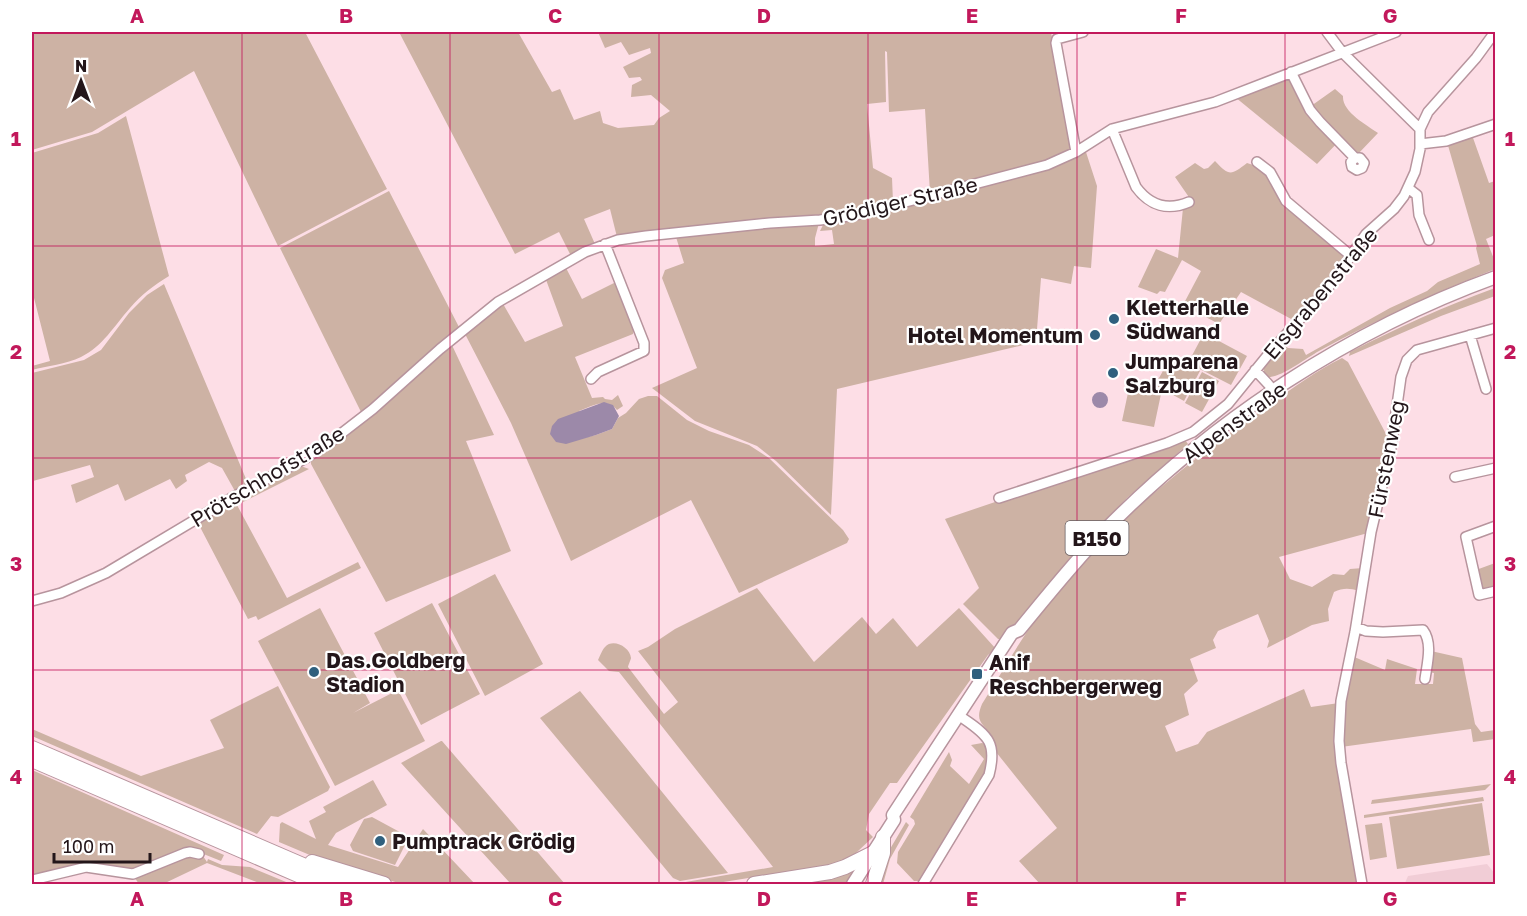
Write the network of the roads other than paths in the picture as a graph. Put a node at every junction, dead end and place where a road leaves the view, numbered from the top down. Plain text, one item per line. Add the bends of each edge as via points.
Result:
1 (1083, 32) edge
2 (1327, 32) edge
3 (1396, 32) edge
4 (1495, 32) edge
5 (1342, 52) junction
6 (1291, 72) junction
7 (1496, 124) edge
8 (1113, 129) junction
9 (1420, 129) junction
10 (1420, 144) junction
11 (1076, 152) junction
12 (1355, 158) dead end
13 (1257, 162) dead end
14 (1408, 188) junction
15 (1189, 202) dead end
16 (646, 236) joint
17 (1429, 240) dead end
18 (605, 244) junction
19 (1350, 255) junction
20 (1496, 277) edge
21 (1496, 327) edge
22 (1470, 335) junction
23 (1255, 370) junction
24 (591, 379) dead end
25 (1486, 389) dead end
26 (1272, 393) junction
27 (1496, 468) edge
28 (1455, 477) dead end
29 (999, 498) dead end
30 (1496, 526) edge
31 (1496, 591) edge
32 (32, 601) edge
33 (1356, 627) junction
34 (1019, 630) junction
35 (1425, 679) dead end
36 (964, 719) junction
37 (32, 748) edge
38 (32, 760) edge
39 (894, 820) junction
40 (883, 837) junction
41 (873, 853) junction
42 (199, 854) dead end
43 (260, 858) junction
44 (287, 858) junction
45 (32, 880) edge
46 (305, 885) edge
47 (319, 885) edge
48 (347, 885) edge
49 (384, 885) edge
50 (754, 885) edge
51 (854, 885) edge
52 (873, 885) edge
53 (923, 885) edge
54 (1362, 885) edge

1 - 11 street via 1057,39 1056,43
2 - 5 street
3 - 5 street, Grödiger Straße
4 - 9 street via 1428,112
5 - 6 street, Grödiger Straße
5 - 9 street
6 - 8 street, Grödiger Straße via 1215,102
6 - 12 street via 1310,110
7 - 10 street via 1446,141
8 - 11 street, Grödiger Straße
8 - 15 street via 1142,195 1165,207
9 - 10 street, Eisgrabenstraße
10 - 14 street, Eisgrabenstraße
11 - 16 street, Grödiger Straße via 1047,165 856,215
13 - 19 street via 1270,172 1286,201
14 - 17 street via 1417,195 1419,215
14 - 19 street, Eisgrabenstraße via 1394,209
16 - 18 street, Prötschhofstraße
18 - 24 street via 644,351
18 - 32 street, Prötschhofstraße via 498,302 329,443 106,573
19 - 23 street, Eisgrabenstraße via 1332,283
20 - 26 main road, Alpenstraße / B150 via 1373,331
21 - 22 street, Fürstenweg
22 - 25 street
22 - 33 street, Fürstenweg via 1417,350 1407,360 1371,532
23 - 26 street, Eisgrabenstraße
23 - 29 street, Eisgrabenstraße via 1228,404 1193,432
26 - 34 main road, Alpenstraße / B150 via 1151,486 1062,576
27 - 28 street
30 - 31 street via 1466,537 1479,595
33 - 35 street via 1383,633 1423,630 1428,651
33 - 54 street, Fürstenweg via 1342,688 1339,741
34 - 36 main road, Alpenstraße / B150 via 1019,636
34 - 39 main road, Alpenstraße / B150 via 1012,633 978,683 893,815
36 - 39 main road, Alpenstraße / B150 via 900,818
36 - 53 street via 985,734 993,759 989,775
37 - 44 highway
38 - 43 highway
39 - 40 main road, Alpenstraße / B150
40 - 41 main road, Alpenstraße / B150
40 - 52 highway via 883,853
41 - 50 highway via 830,872
41 - 51 main road, Alpenstraße / B150
42 - 45 street via 185,853 133,874 86,867
43 - 46 highway
43 - 47 highway
44 - 48 highway
44 - 49 highway via 315,862

